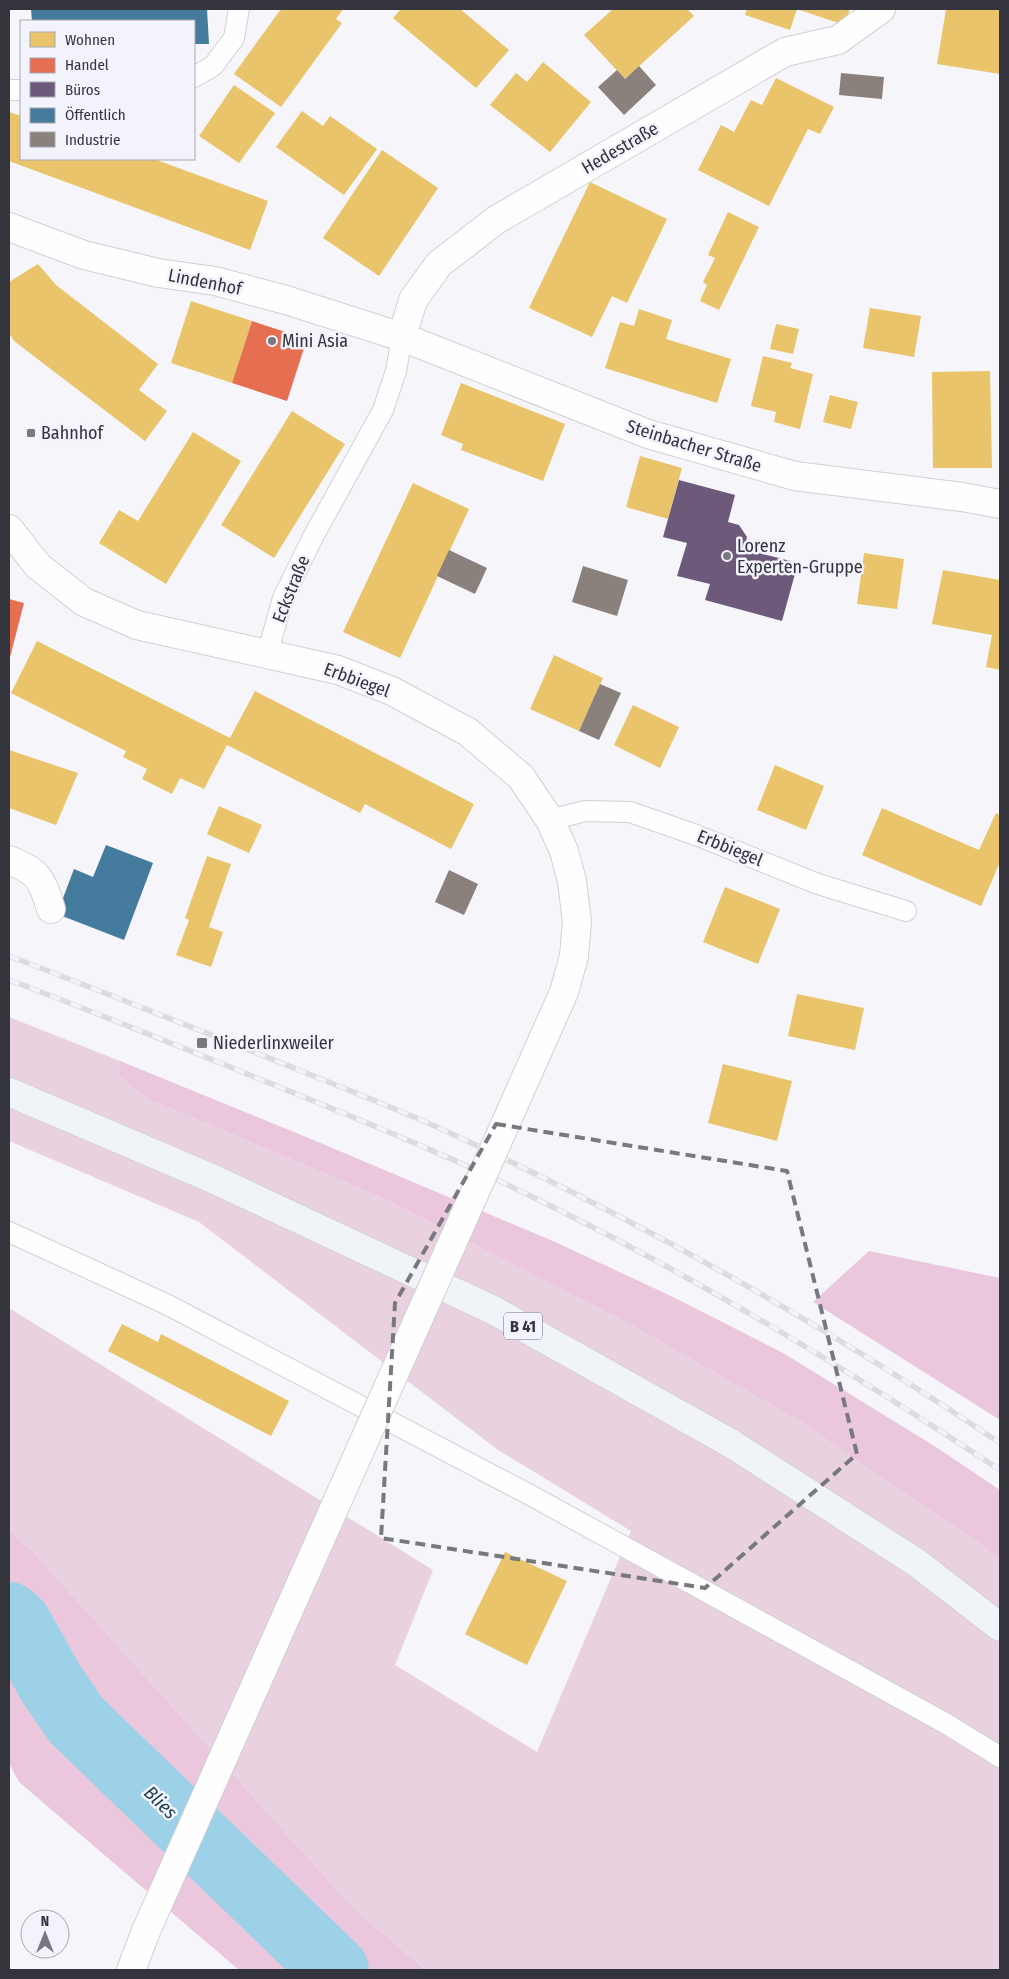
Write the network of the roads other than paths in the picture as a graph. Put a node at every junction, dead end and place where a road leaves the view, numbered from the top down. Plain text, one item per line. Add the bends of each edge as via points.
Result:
1 (239, 9) edge
2 (881, 9) edge
3 (195, 76) edge
4 (9, 227) edge
5 (402, 337) junction
6 (1000, 504) edge
7 (9, 529) edge
8 (267, 655) junction
9 (550, 820) junction
10 (9, 860) edge
11 (51, 909) dead end
12 (906, 911) dead end
13 (9, 1092) edge
14 (9, 1232) edge
15 (1000, 1627) edge
16 (1000, 1757) edge
17 (131, 1970) edge

1 - 3 lane via 234,38 213,66
2 - 5 main road, Hedestraße via 838,40 785,52 496,220 439,264 413,300
4 - 5 main road, Lindenhof via 84,255 158,273 215,281
5 - 6 main road, Steinbacher Straße via 648,434 795,476
5 - 8 lane, Eckstraße via 396,371 383,410 283,598
7 - 8 main road via 38,566 84,602 137,625
8 - 9 main road, Erbbiegel via 338,670 392,691 468,732 521,777
9 - 12 lane, Erbbiegel via 585,811 630,812 818,884
9 - 17 main road, Erbbiegel, bridge via 564,851 572,881 576,922 574,956 560,1001
10 - 11 main road via 28,868 42,882
13 - 15 highway, B 41 via 210,1178 493,1310 732,1444 917,1564
14 - 16 lane via 168,1305 532,1496 945,1723

